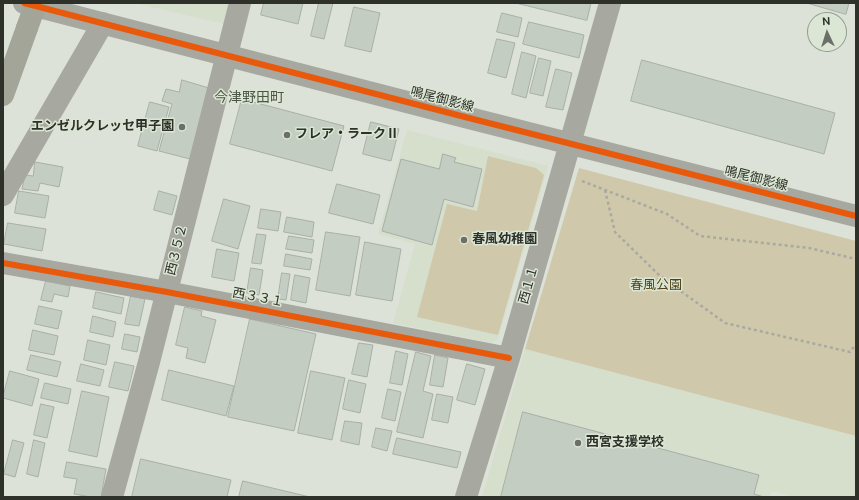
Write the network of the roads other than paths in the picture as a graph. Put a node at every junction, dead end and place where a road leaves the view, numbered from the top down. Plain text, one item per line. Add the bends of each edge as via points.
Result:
1 (24, 3) edge
2 (36, 3) edge
3 (240, 3) edge
4 (610, 3) edge
5 (103, 23) junction
6 (226, 56) junction
7 (3, 95) edge
8 (569, 144) junction
9 (3, 195) edge
10 (856, 216) edge
11 (3, 263) edge
12 (167, 292) junction
13 (509, 358) junction
14 (112, 497) edge
15 (466, 497) edge

1 - 5 street, 鳴尾御影線
2 - 7 highway, bridge
3 - 6 street, 西３５２
4 - 8 street, 西１１
5 - 6 street, 鳴尾御影線
5 - 9 street
6 - 8 street, 鳴尾御影線
6 - 12 street, 西３５２
8 - 10 street, 鳴尾御影線
8 - 13 street, 西１１
11 - 12 street, 西３３１
12 - 13 street, 西３３１
12 - 14 street, 西３５２
13 - 15 street, 西１１

